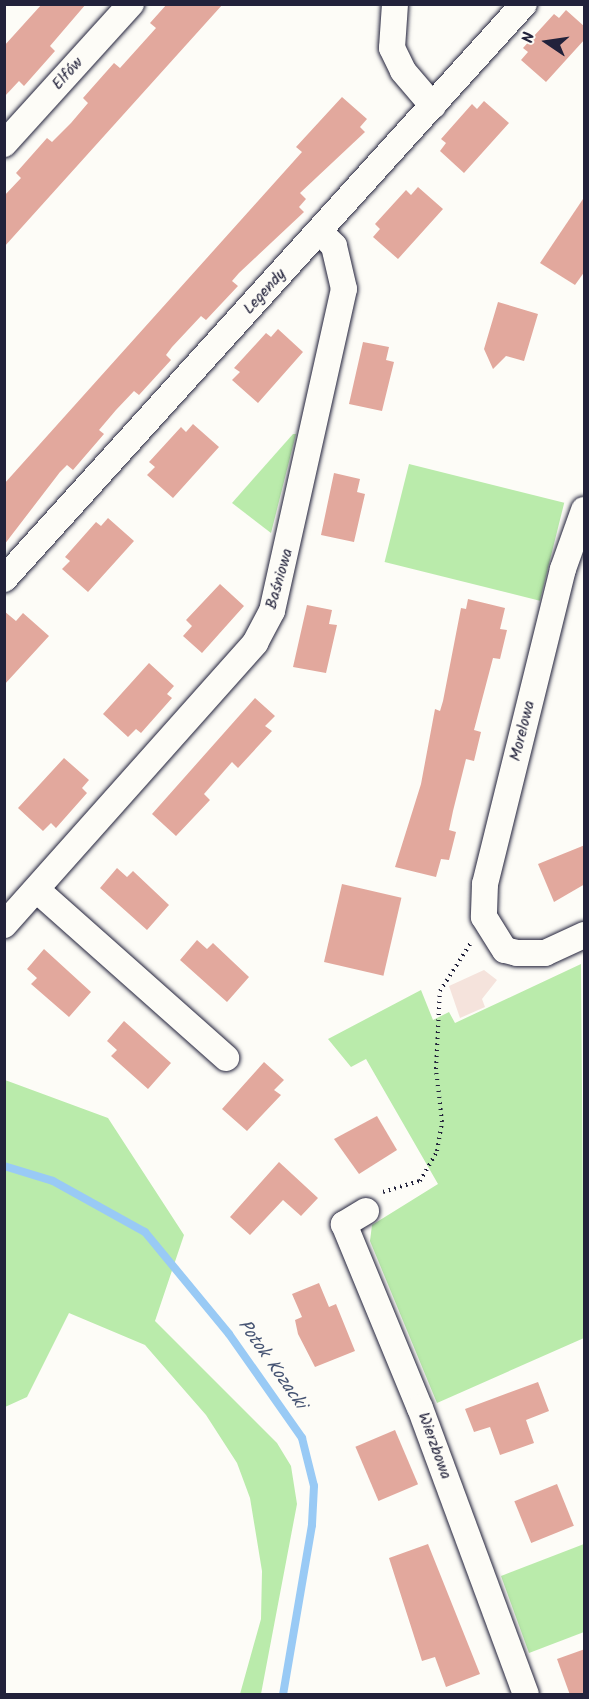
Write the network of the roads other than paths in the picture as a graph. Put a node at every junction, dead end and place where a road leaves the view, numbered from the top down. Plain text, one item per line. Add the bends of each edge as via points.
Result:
1 (131, 4) edge
2 (394, 4) edge
3 (524, 4) edge
4 (434, 106) junction
5 (4, 144) edge
6 (320, 232) junction
7 (585, 510) edge
8 (4, 579) edge
9 (37, 890) junction
10 (4, 925) edge
11 (585, 935) edge
12 (226, 1058) dead end
13 (366, 1211) dead end
14 (526, 1695) edge

1 - 5 street, Elfów
2 - 4 street via 392,48 403,71
3 - 4 street, Legendy
4 - 6 street, Legendy
6 - 8 street, Legendy
6 - 9 street, Baśniowa via 338,256 344,289 273,611 255,642
7 - 11 street, Morelowa via 563,569 484,884 484,916 499,941 545,953
9 - 10 street, Baśniowa
9 - 12 street
13 - 14 street, Wierzbowa via 344,1224 420,1408

